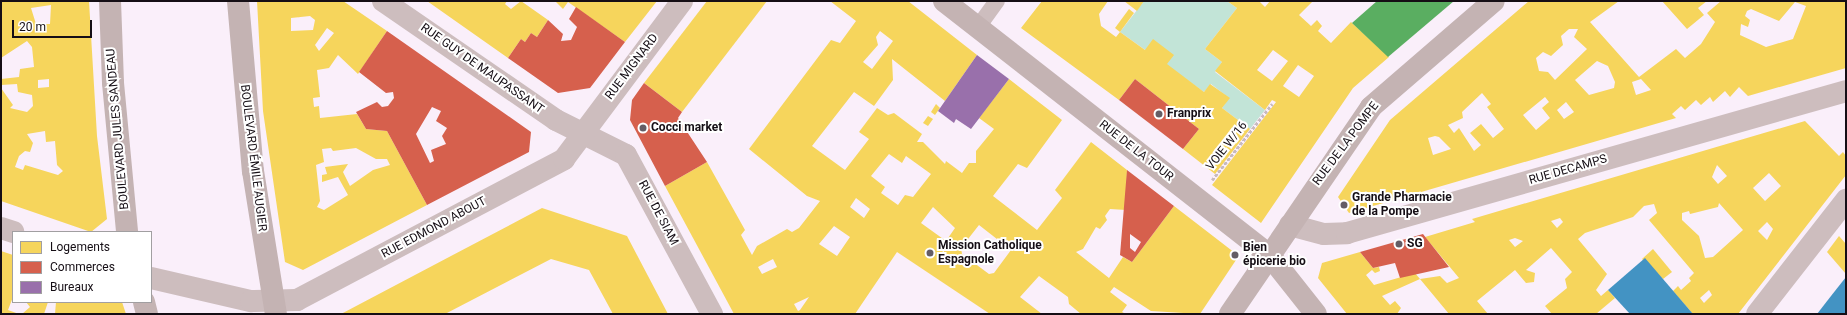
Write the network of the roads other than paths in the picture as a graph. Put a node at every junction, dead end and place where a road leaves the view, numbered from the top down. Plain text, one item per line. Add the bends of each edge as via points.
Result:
1 (110, 1) edge
2 (238, 1) edge
3 (383, 1) edge
4 (682, 1) edge
5 (944, 1) edge
6 (997, 1) edge
7 (1494, 1) edge
8 (978, 27) junction
9 (1846, 91) edge
10 (583, 134) junction
11 (1844, 206) edge
12 (1290, 225) junction
13 (1, 228) edge
14 (127, 231) edge
15 (12, 232) edge
16 (1270, 256) junction
17 (152, 278) edge
18 (144, 303) edge
19 (275, 307) edge
20 (147, 314) edge
21 (712, 314) edge
22 (1230, 314) edge
23 (1316, 314) edge
24 (1757, 314) edge

1 - 14 street, BOULEVARD JULES SANDEAU via 113,83
2 - 19 street, BOULEVARD ÉMILE AUGIER via 253,171
3 - 10 street, RUE GUY DE MAUPASSANT via 556,120
4 - 10 street, RUE MIGNARD
5 - 8 street, RUE DE LA TOUR
6 - 8 lane
7 - 12 street, RUE DE LA POMPE via 1371,107
8 - 16 street, RUE DE LA TOUR
9 - 12 street, RUE DECAMPS via 1347,233 1324,234
10 - 19 street, RUE EDMOND ABOUT via 564,159 297,300
10 - 21 street, RUE DE SIAM via 626,155
11 - 24 street
12 - 16 street, RUE DE LA POMPE
13 - 15 street
16 - 22 street, RUE DE LA POMPE
16 - 23 street, RUE DE LA TOUR
17 - 19 street, RUE EDMOND ABOUT
18 - 20 street

